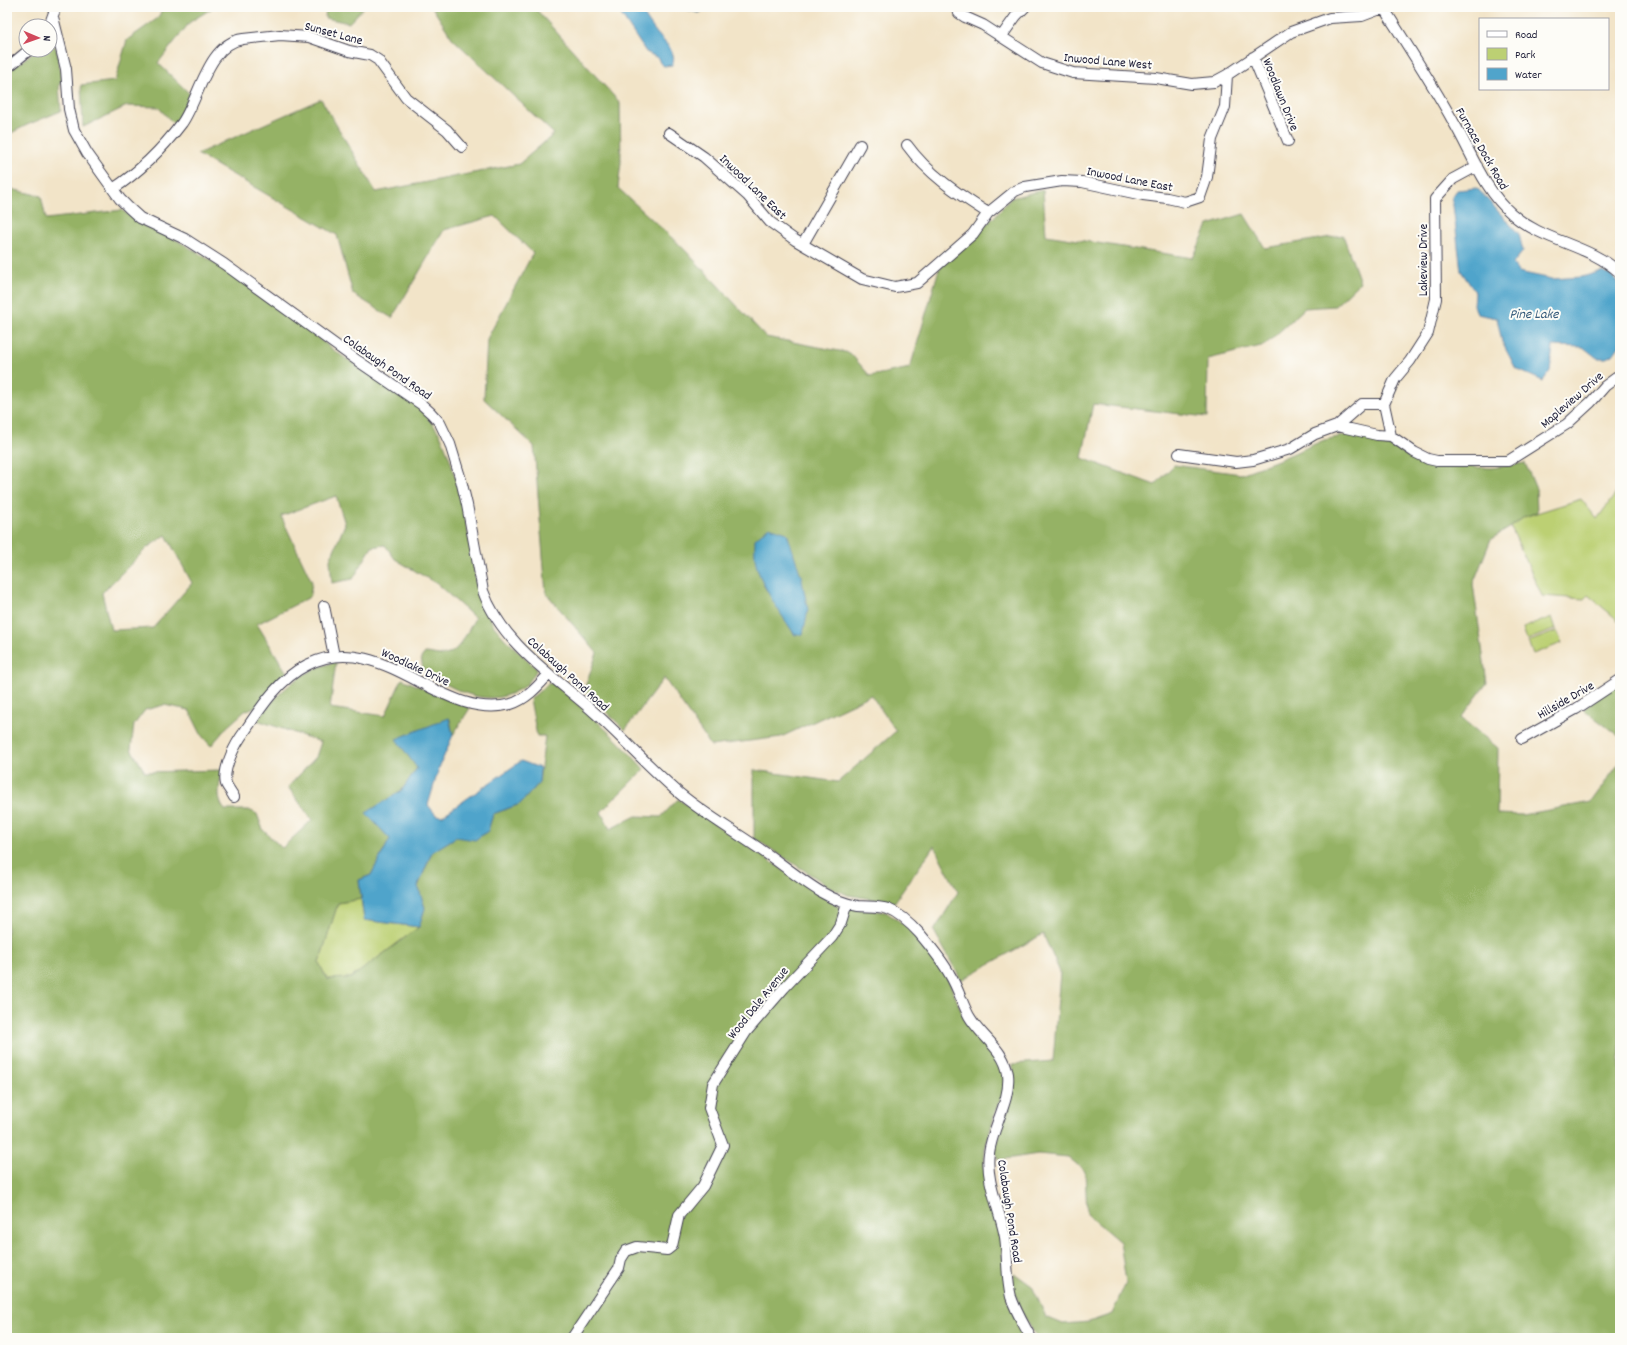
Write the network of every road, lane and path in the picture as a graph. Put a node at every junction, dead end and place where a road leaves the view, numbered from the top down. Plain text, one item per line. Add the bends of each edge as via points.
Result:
1 (955, 7) edge
2 (1025, 7) edge
3 (1383, 8) edge
4 (53, 17) edge
5 (1001, 37) junction
6 (1253, 57) junction
7 (19, 58) edge
8 (7, 68) edge
9 (1227, 75) junction
10 (669, 133) dead end
11 (1288, 141) dead end
12 (860, 145) dead end
13 (907, 145) dead end
14 (462, 147) dead end
15 (1477, 166) junction
16 (113, 188) junction
17 (988, 213) junction
18 (802, 244) junction
19 (1620, 273) edge
20 (1620, 375) edge
21 (1384, 404) junction
22 (1337, 426) junction
23 (1392, 436) junction
24 (1179, 454) dead end
25 (324, 606) dead end
26 (334, 656) junction
27 (549, 674) junction
28 (1620, 680) edge
29 (1522, 738) dead end
30 (234, 797) dead end
31 (847, 904) junction
32 (572, 1338) edge
33 (1031, 1338) edge

1 - 5 street, Inwood Lane West via 965,17
2 - 5 street
3 - 6 street via 1362,16 1330,18 1291,32
3 - 15 street, Furnace Dock Road via 1437,94
4 - 16 street, Colabaugh Pond Road via 66,69 69,109 74,130
5 - 9 street, Inwood Lane West via 1042,63 1073,73 1156,78 1192,84 1214,82
6 - 9 street
6 - 11 street, Woodlawn Drive
7 - 8 street
9 - 17 street, Inwood Lane East via 1225,107 1212,139 1207,177 1200,197 1185,202 1082,182 1062,181 1015,191
10 - 18 street, Inwood Lane East via 704,157 748,196 770,222
12 - 18 street
13 - 17 street via 918,160 961,196
14 - 16 street, Sunset Lane via 447,130 406,98 378,60 370,55 349,51 309,37 280,35 243,38 227,45 214,60 181,123 142,166
15 - 19 street, Furnace Dock Road via 1492,193 1515,218 1537,231 1598,256
15 - 21 street, Lakeview Drive via 1453,179 1435,199 1436,299 1428,333 1395,379
16 - 27 street, Colabaugh Pond Road via 140,218 185,239 224,264 431,413 445,433 456,462 487,602 503,628
17 - 18 street, Inwood Lane East via 972,234 918,283 908,285 895,287 862,279
20 - 23 street, Mapleview Drive via 1605,386 1567,424 1508,461 1428,460
21 - 22 street via 1362,404
21 - 23 street
22 - 23 street
22 - 24 street via 1315,434 1290,450 1253,460 1236,462
25 - 26 street
26 - 27 street, Woodlake Drive via 372,660 451,697 490,706 512,704 532,693
26 - 30 street, Woodlake Drive via 306,665 286,680 266,701 244,732 230,757 226,775 226,784
27 - 31 street, Colabaugh Pond Road via 593,711 680,794 820,891
28 - 29 street, Hillside Drive via 1576,709
31 - 32 street, Wood Dale Avenue via 841,923 832,937 746,1032 714,1084 709,1108 723,1145 703,1186 679,1215 672,1246 667,1250 638,1247 626,1251 619,1268
31 - 33 street, Colabaugh Pond Road via 886,908 904,918 951,975 969,1017 996,1047 1004,1062 1008,1075 1007,1088 990,1146 989,1169 1005,1240 1009,1288 1018,1315

